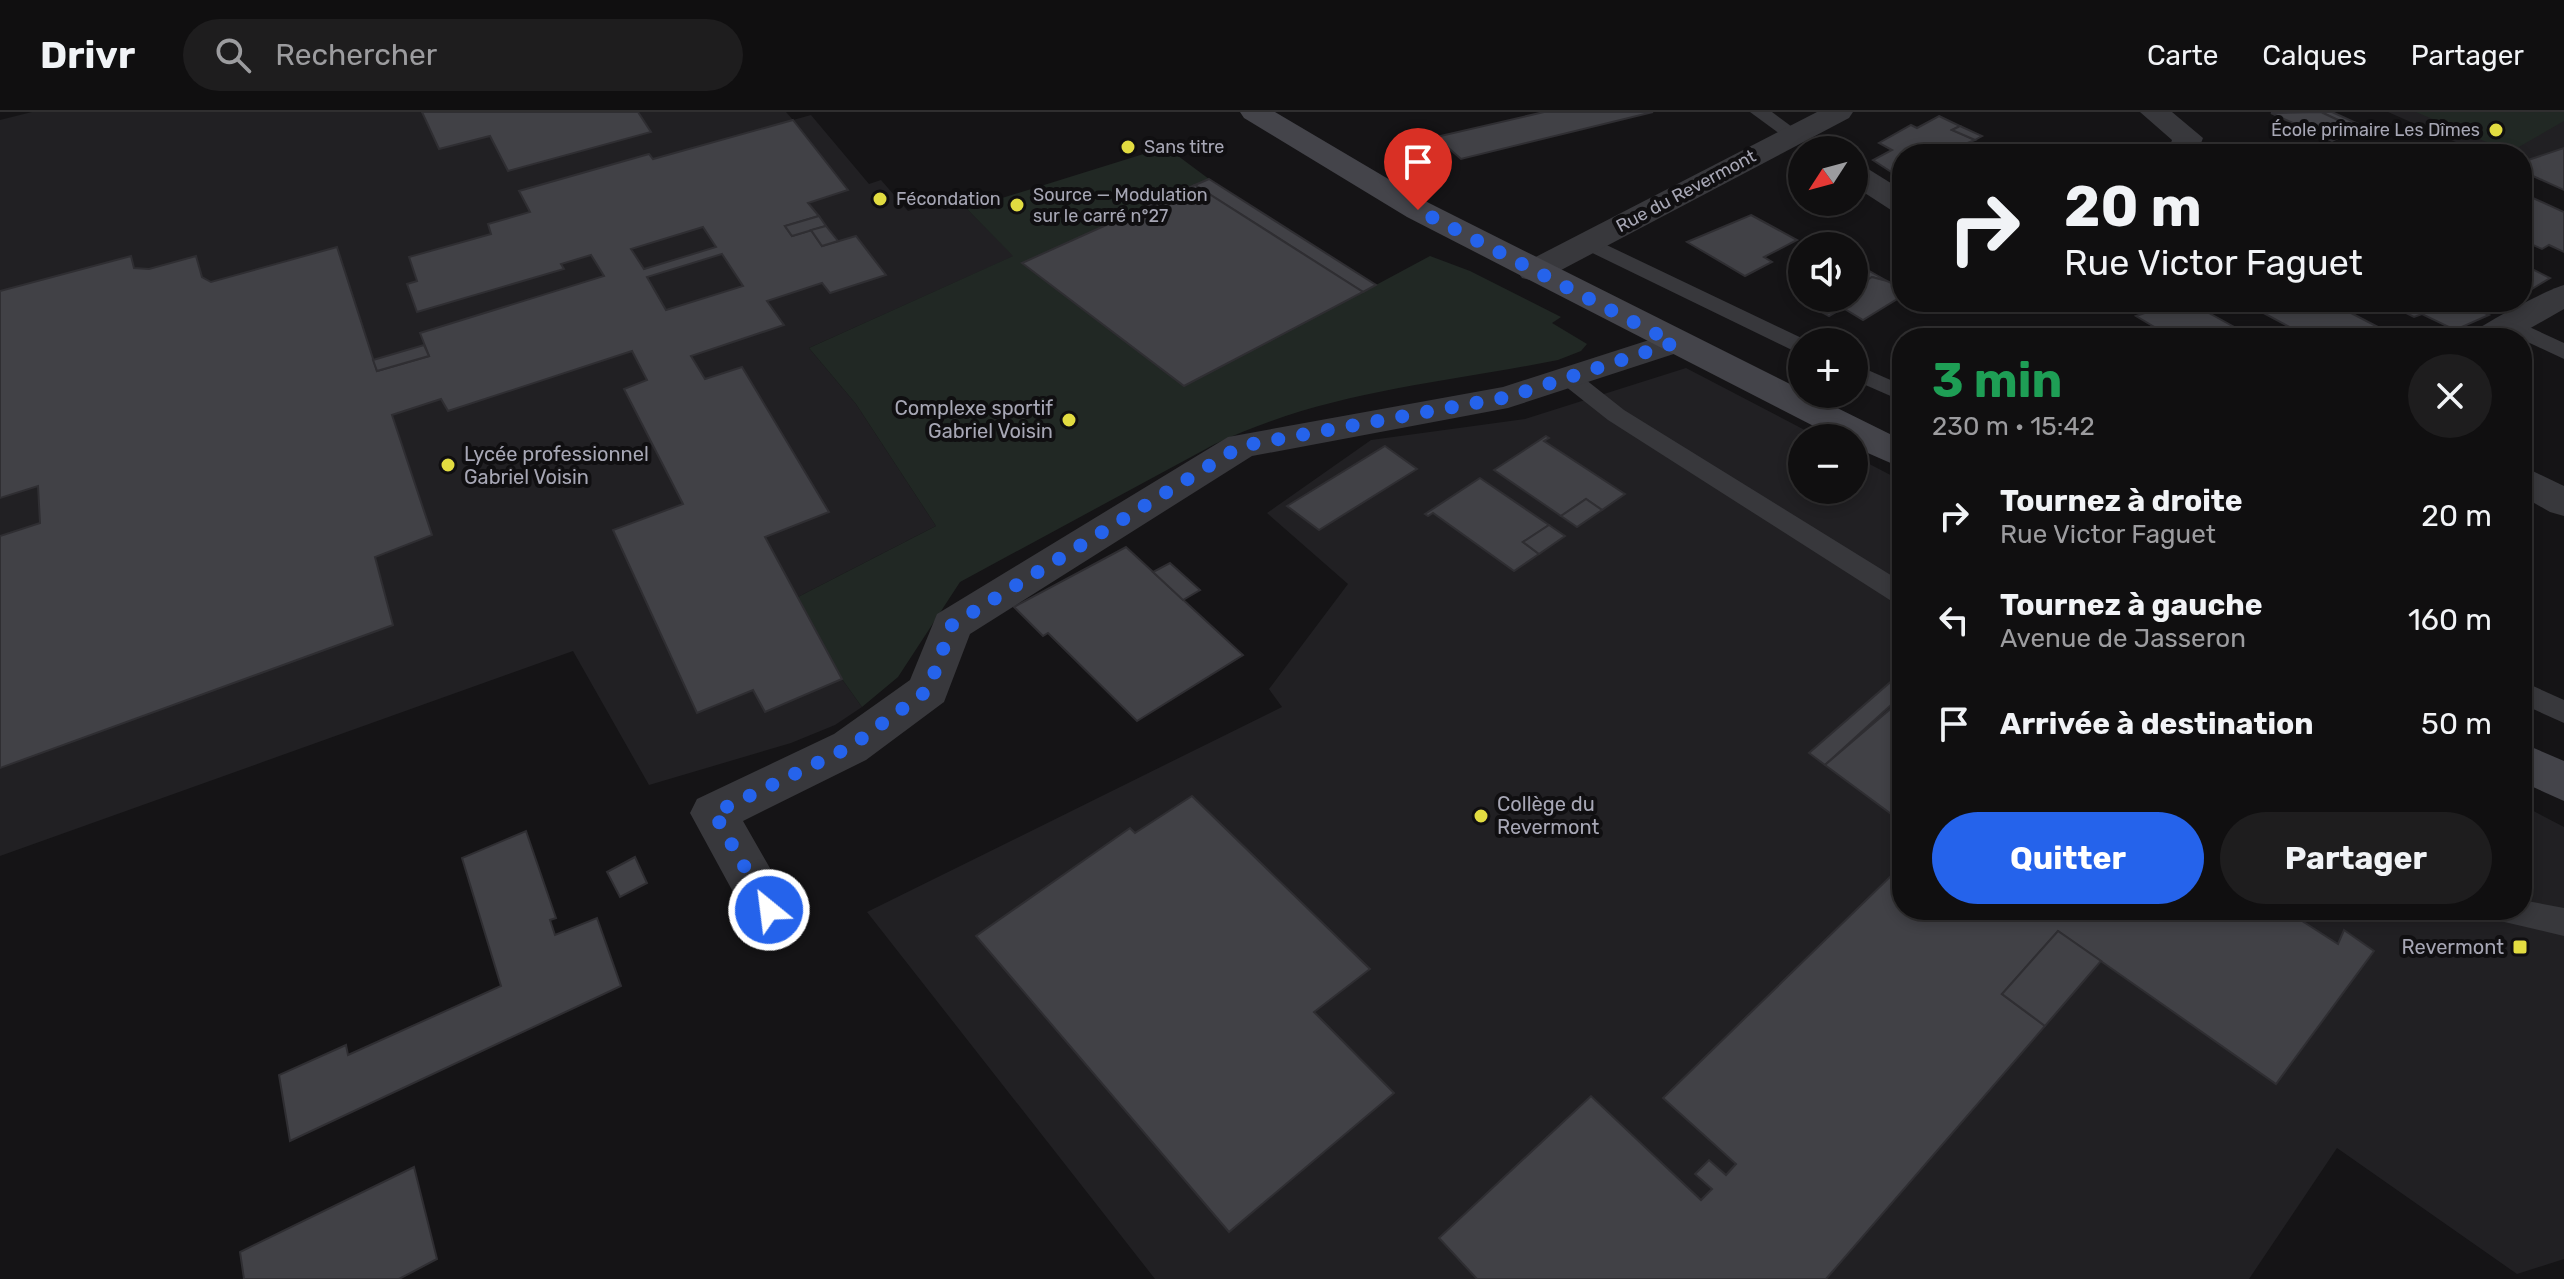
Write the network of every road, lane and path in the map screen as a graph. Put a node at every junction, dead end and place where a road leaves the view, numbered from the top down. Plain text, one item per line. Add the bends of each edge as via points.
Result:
1 (1254, 112) edge
2 (1759, 112) edge
3 (1839, 112) edge
4 (2154, 112) edge
5 (1797, 136) edge
6 (1813, 136) edge
7 (2186, 144) edge
8 (1788, 150) edge
9 (1868, 182) edge
10 (1892, 197) edge
11 (1587, 243) junction
12 (1534, 271) junction
13 (2564, 295) edge
14 (2505, 328) edge
15 (1788, 339) edge
16 (2532, 342) edge
17 (1674, 343) junction
18 (2564, 352) edge
19 (1568, 377) junction
20 (1868, 378) edge
21 (1892, 389) edge
22 (1892, 451) edge
23 (2532, 485) edge
24 (2564, 503) edge
25 (1892, 589) edge
26 (2532, 697) edge
27 (2564, 712) edge
28 (2532, 766) edge
29 (2564, 782) edge
30 (769, 910) dead end
31 (2532, 915) edge
32 (2564, 922) edge

1 - 12 main road via 1418,210
2 - 5 lane
3 - 6 street, Rue du Revermont
4 - 7 street via 2188,138
8 - 11 street, Rue du Revermont
9 - 10 street
11 - 12 street, Rue du Revermont
11 - 15 lane
12 - 17 main road
13 - 14 street
16 - 18 lane
17 - 19 street
17 - 22 main road
19 - 25 lane via 1616,415
19 - 30 street via 1508,397 1241,446 952,625 928,690 850,747 714,813
20 - 21 lane
23 - 24 street
26 - 27 lane
28 - 29 main road
31 - 32 lane

